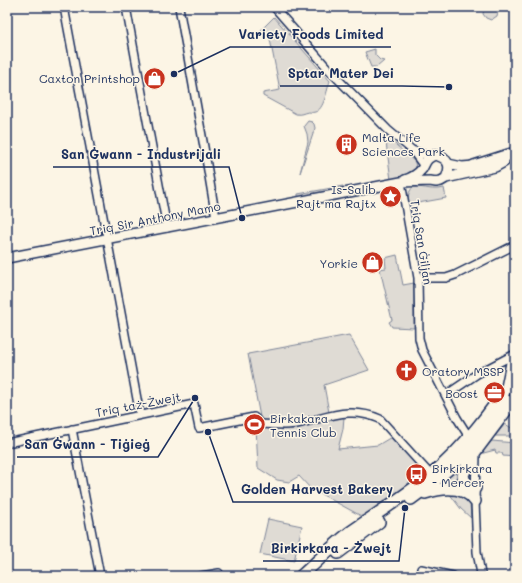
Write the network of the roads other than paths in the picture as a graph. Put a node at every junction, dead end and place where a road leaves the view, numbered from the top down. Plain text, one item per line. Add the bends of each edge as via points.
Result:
1 (64, 7) edge
2 (126, 7) edge
3 (179, 7) edge
4 (274, 7) edge
5 (412, 150) junction
6 (515, 153) edge
7 (430, 157) junction
8 (511, 160) edge
9 (448, 164) junction
10 (474, 166) junction
11 (423, 167) junction
12 (446, 178) junction
13 (430, 181) junction
14 (401, 182) junction
15 (216, 218) junction
16 (167, 228) junction
17 (106, 239) junction
18 (515, 245) edge
19 (7, 258) edge
20 (418, 278) junction
21 (513, 356) edge
22 (515, 376) edge
23 (515, 389) edge
24 (504, 393) junction
25 (446, 395) junction
26 (515, 402) edge
27 (140, 415) junction
28 (72, 428) junction
29 (475, 437) junction
30 (7, 442) edge
31 (431, 475) junction
32 (475, 488) junction
33 (413, 498) junction
34 (475, 500) junction
35 (219, 572) dead end
36 (420, 573) edge
37 (100, 576) edge
38 (201, 576) edge
39 (301, 576) edge
40 (311, 576) edge
41 (453, 576) edge
42 (480, 576) edge

1 - 17 street
2 - 16 street
3 - 15 street
4 - 5 street via 331,72 388,130
5 - 7 street
5 - 11 street
6 - 10 highway
7 - 9 main road, Triq Sir Anthony Mamo via 443,157
7 - 11 main road, Triq Sir Anthony Mamo
8 - 10 main road, Triq Sir Anthony Mamo
8 - 12 main road, Triq Sir Anthony Mamo via 495,167
9 - 10 main road, Triq Sir Anthony Mamo
9 - 12 main road
11 - 13 main road via 424,176
11 - 14 main road, Triq Sir Anthony Mamo via 415,176
12 - 13 main road, Triq Sir Anthony Mamo via 436,182
13 - 14 main road, Triq Sir Anthony Mamo
14 - 15 main road, Triq Sir Anthony Mamo
14 - 20 street, Triq San Ġiljan
15 - 16 main road, Triq Sir Anthony Mamo
16 - 17 main road, Triq Sir Anthony Mamo
17 - 19 main road, Triq Sir Anthony Mamo
17 - 27 street
18 - 20 street via 455,275 446,278
20 - 25 street, Triq San Ġiljan via 419,338 422,350
21 - 24 street
21 - 25 street via 477,374
22 - 24 highway
23 - 29 highway
24 - 29 highway
25 - 29 street, Triq San Ġiljan
26 - 32 street via 476,454
27 - 28 street, Triq taż-Żwejt
27 - 31 street, Triq taż-Żwejt via 194,404 199,428 254,417 260,424 300,424 343,413 370,414 380,419
28 - 30 street, Triq taż-Żwejt
28 - 37 street
29 - 31 highway
29 - 32 highway via 463,475 466,483
29 - 33 highway via 456,464
31 - 39 highway via 347,534
32 - 34 street
33 - 34 highway via 438,489 454,488 470,494
33 - 40 highway via 347,544
34 - 42 street
35 - 38 street
36 - 41 street

